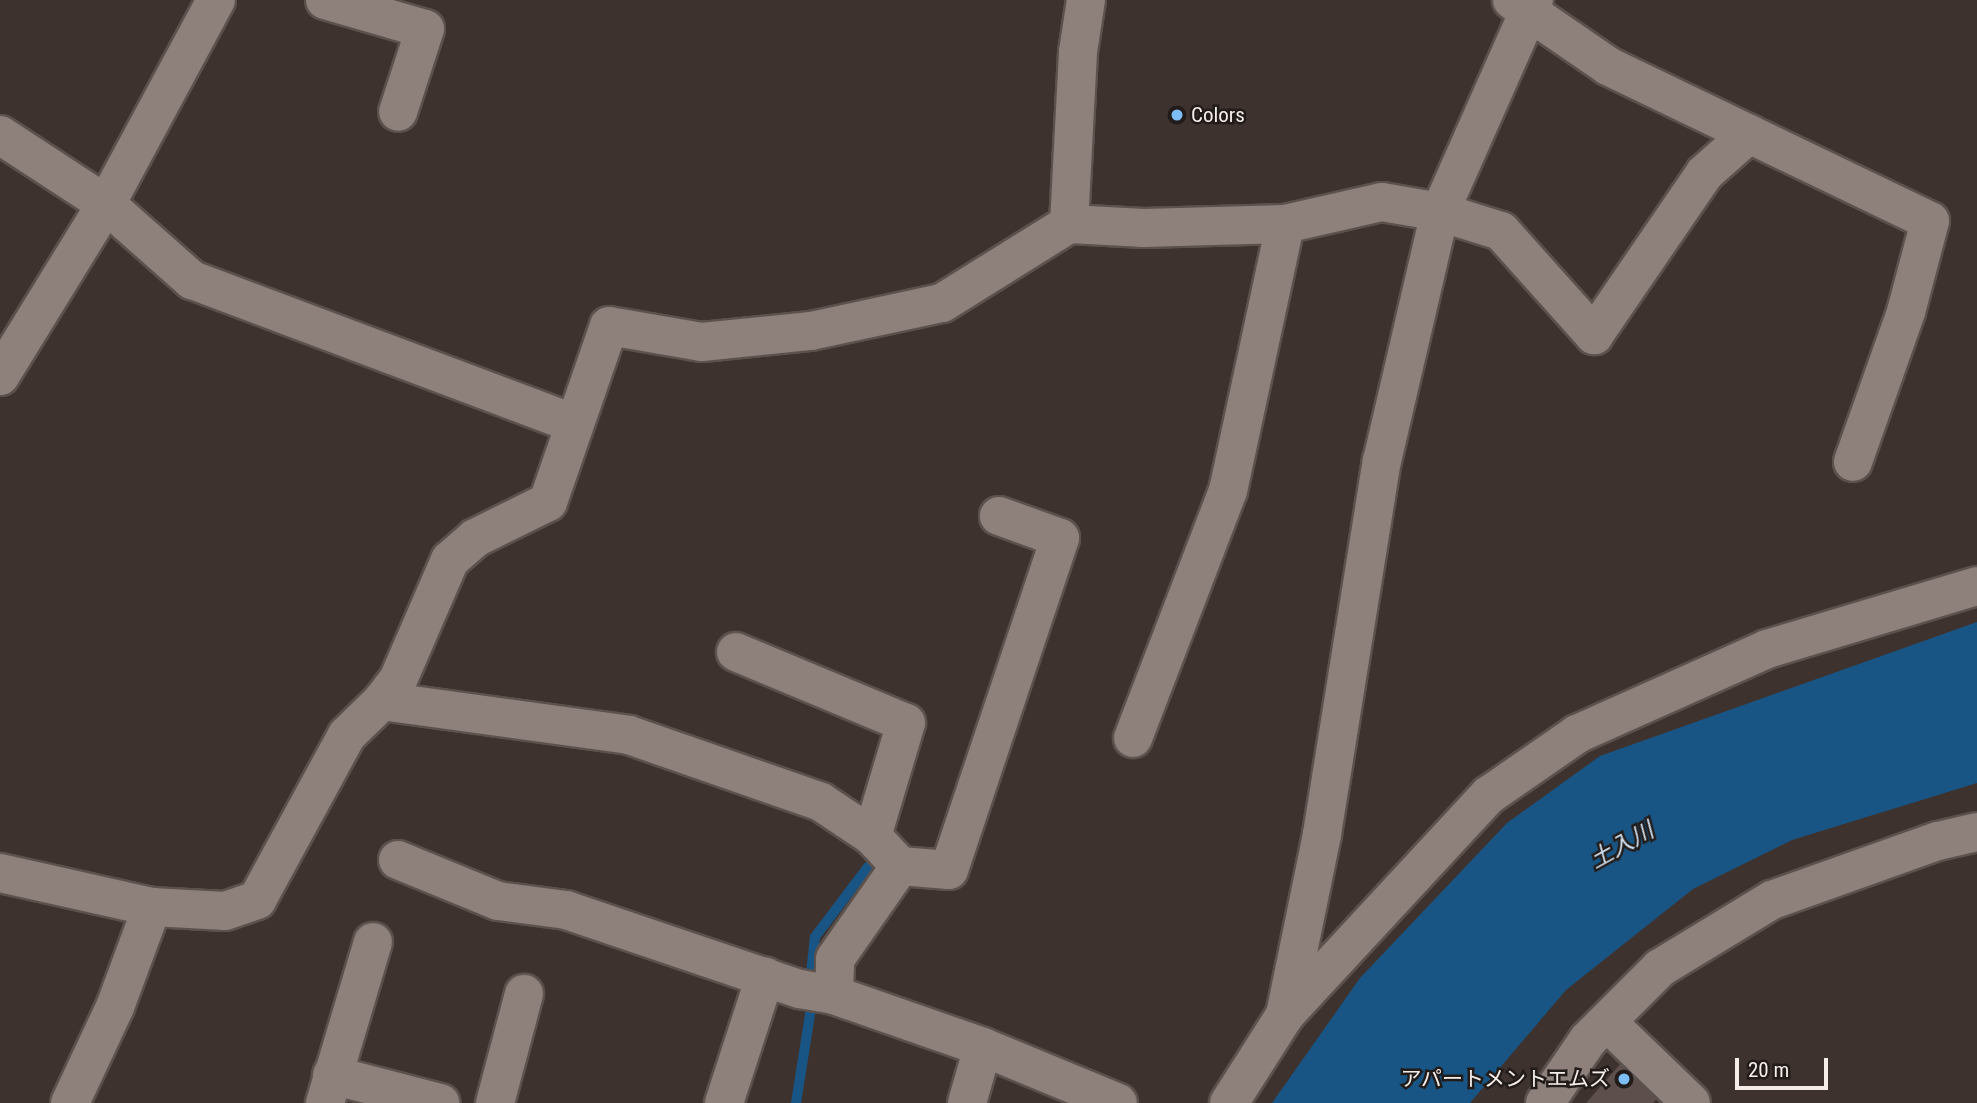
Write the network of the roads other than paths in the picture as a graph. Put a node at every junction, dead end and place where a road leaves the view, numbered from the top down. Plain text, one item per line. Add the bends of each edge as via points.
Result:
1 (216, 0) edge
2 (325, 0) edge
3 (1086, 0) edge
4 (1526, 4) edge
5 (430, 15) edge
6 (398, 113) dead end
7 (1749, 134) junction
8 (0, 135) edge
9 (106, 204) junction
10 (1440, 212) junction
11 (1069, 224) junction
12 (1285, 224) junction
13 (0, 376) edge
14 (573, 422) junction
15 (1853, 462) dead end
16 (999, 516) dead end
17 (1977, 586) edge
18 (736, 652) dead end
19 (382, 701) junction
20 (1133, 738) dead end
21 (1977, 832) edge
22 (872, 836) junction
23 (398, 860) dead end
24 (900, 866) junction
25 (0, 873) edge
26 (152, 907) junction
27 (373, 942) dead end
28 (765, 977) junction
29 (524, 994) dead end
30 (834, 995) junction
31 (1285, 1016) junction
32 (1608, 1023) junction
33 (983, 1047) junction
34 (328, 1089) edge
35 (1101, 1100) edge
36 (70, 1103) edge
37 (439, 1103) edge
38 (495, 1103) edge
39 (724, 1103) edge
40 (967, 1103) edge
41 (1229, 1103) edge
42 (1545, 1103) edge
43 (1691, 1103) edge

1 - 9 street
2 - 5 street
3 - 11 street via 1078,52
4 - 7 street via 1608,66
4 - 10 street
5 - 6 street
7 - 10 street via 1706,173 1594,335 1501,231
7 - 15 street via 1930,221 1906,312
8 - 9 street
9 - 13 street
9 - 14 street via 192,280
10 - 12 street via 1382,202
10 - 31 street via 1382,461 1322,834
11 - 12 street via 1144,228
11 - 14 street via 942,303 811,331 702,342 609,326
12 - 20 street via 1228,491
14 - 19 street via 548,502 475,538 450,560 398,680
16 - 24 street via 1060,538 949,870
17 - 31 street via 1767,649 1577,734 1489,795
18 - 22 street via 906,723
19 - 22 street via 629,735 821,802
19 - 26 street via 348,735 257,900 225,911
21 - 32 street via 1938,841 1772,900 1660,968
22 - 24 street
23 - 28 street via 498,901 566,910
24 - 30 street via 835,959
25 - 26 street
26 - 36 street via 115,1007
27 - 34 street
28 - 30 street
28 - 39 street
29 - 38 street
30 - 33 street
31 - 41 street
32 - 42 street via 1588,1040
32 - 43 street
33 - 35 street
33 - 40 street
34 - 37 street

